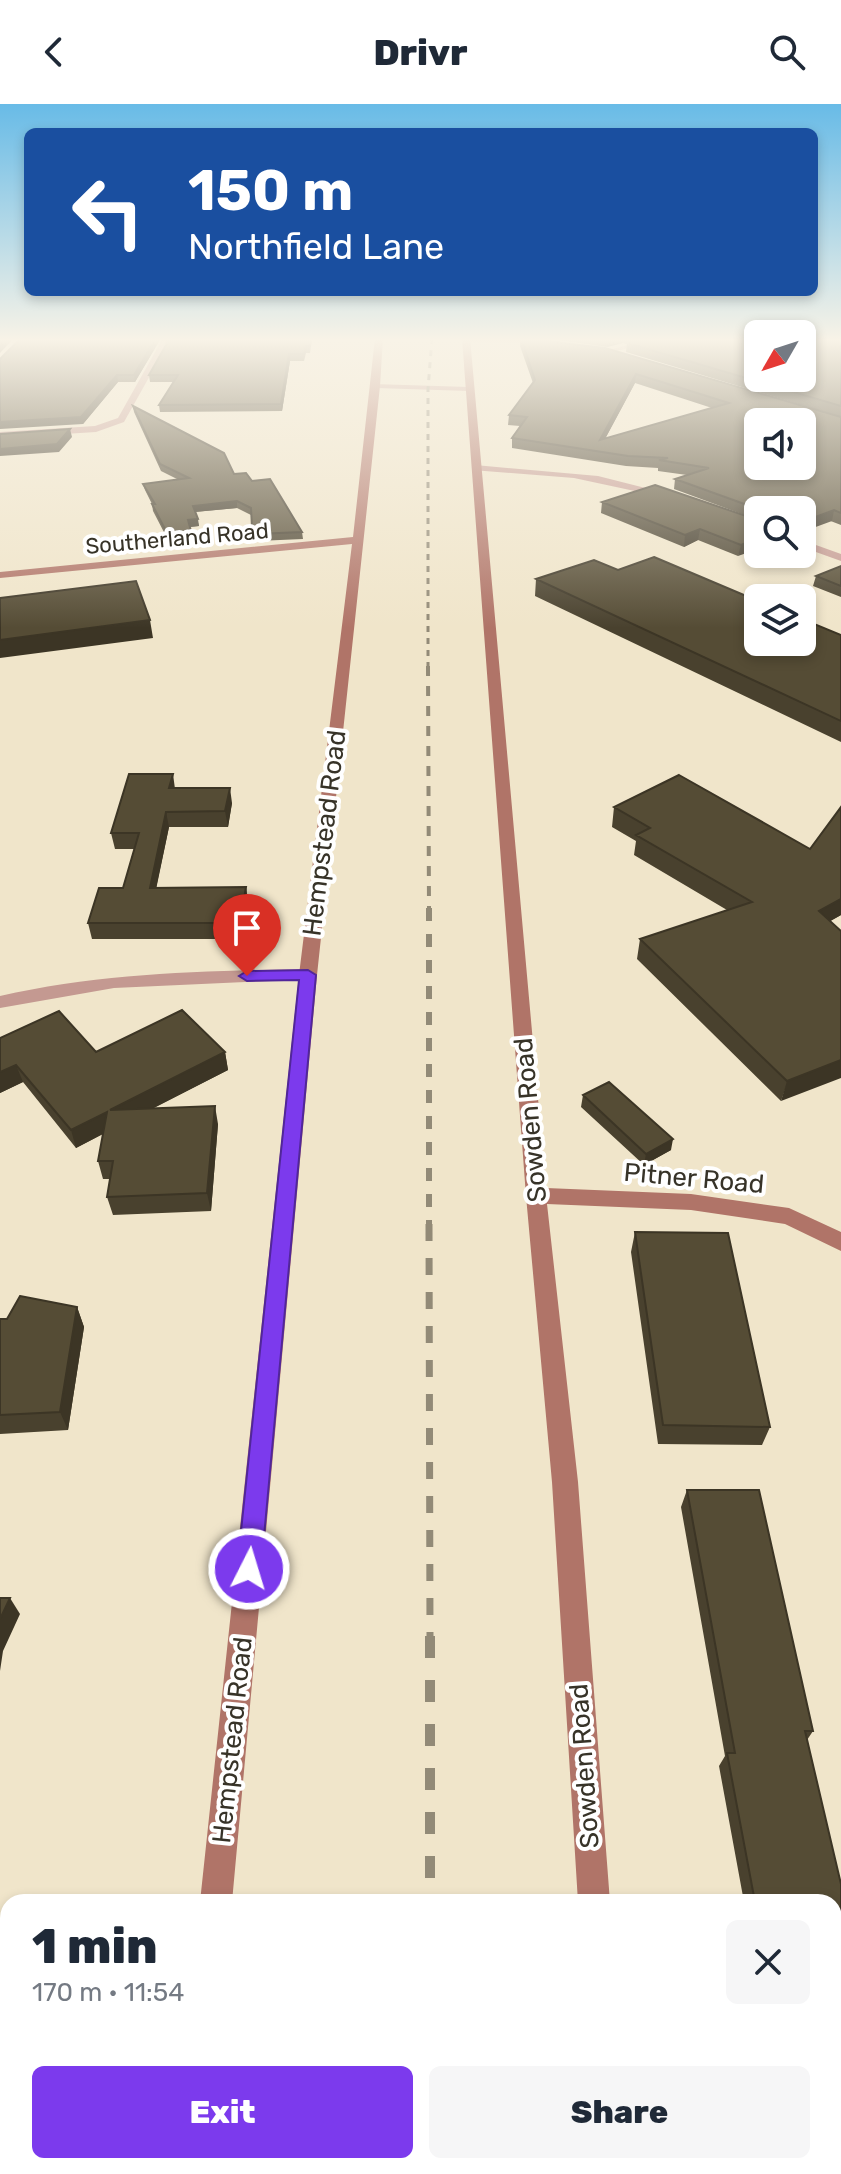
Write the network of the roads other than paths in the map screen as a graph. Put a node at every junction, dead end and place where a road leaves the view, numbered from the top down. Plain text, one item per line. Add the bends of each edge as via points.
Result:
1 (370, 435) edge
2 (472, 435) edge
3 (475, 468) junction
4 (679, 498) edge
5 (358, 540) junction
6 (816, 548) edge
7 (841, 558) edge
8 (0, 575) edge
9 (308, 975) junction
10 (0, 1002) edge
11 (536, 1196) junction
12 (841, 1242) edge
13 (217, 1894) edge
14 (593, 1894) edge

1 - 5 street, Hempstead Road
2 - 3 street, Sowden Road
3 - 4 street via 617,480
3 - 11 street, Sowden Road
5 - 8 street, Southerland Road
5 - 9 street, Hempstead Road
6 - 7 street
9 - 10 street via 139,978
9 - 13 street, Hempstead Road
11 - 12 street, Pitner Road via 691,1202 789,1216
11 - 14 street, Sowden Road via 565,1482

